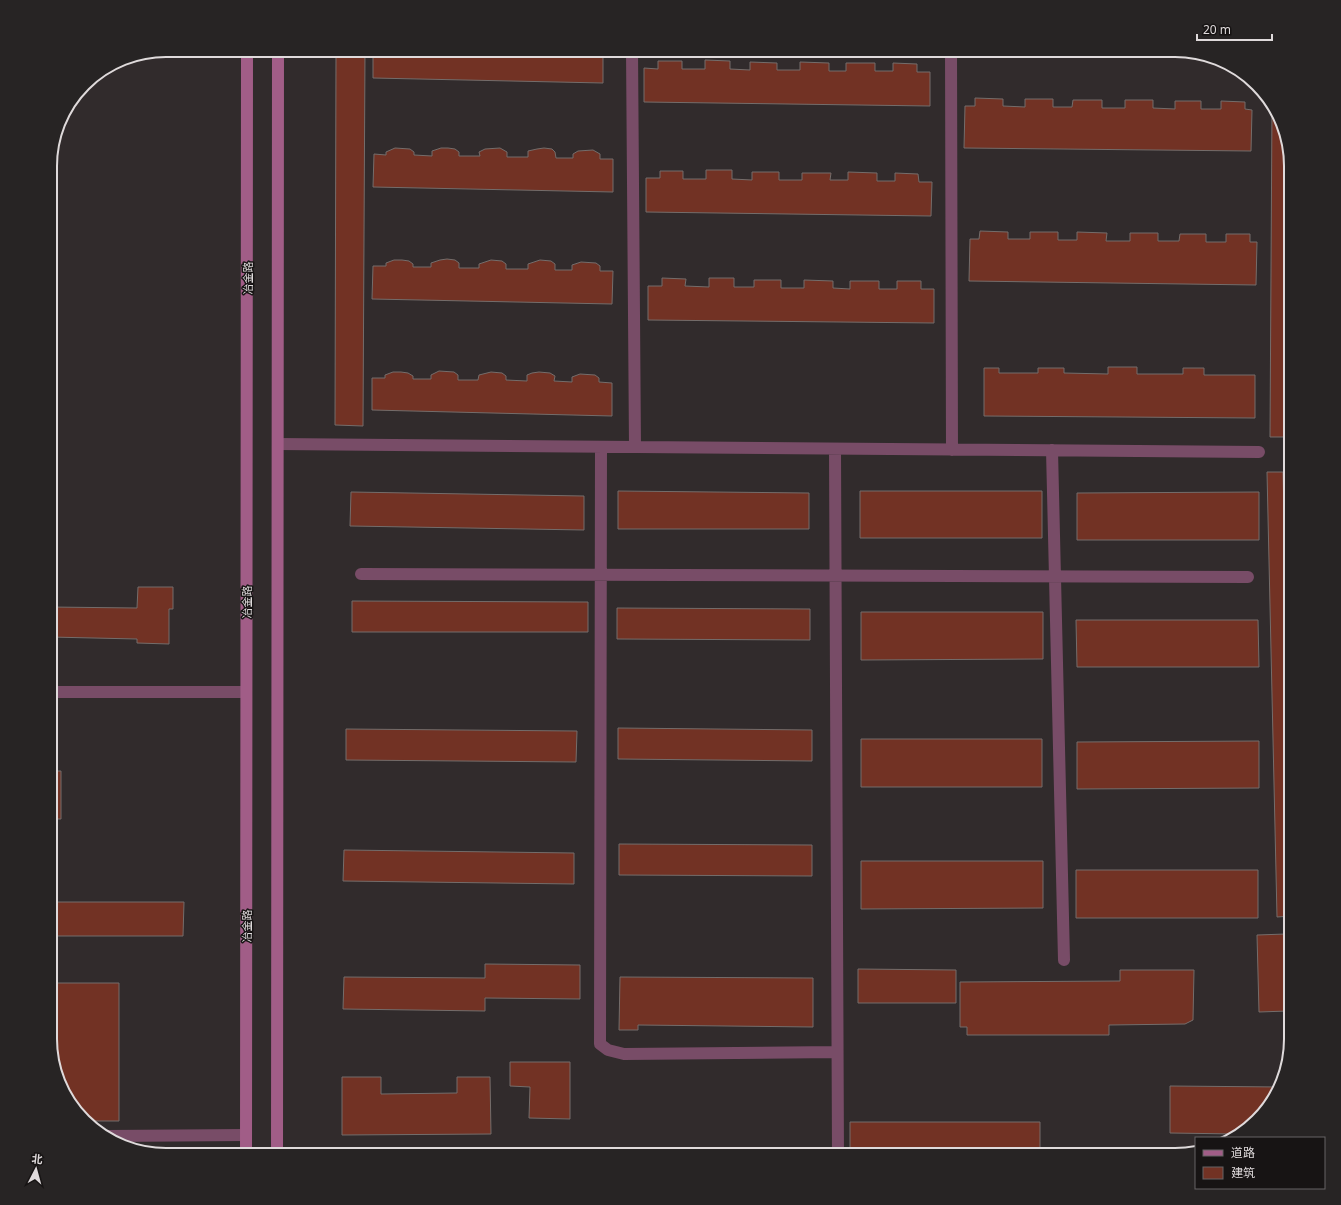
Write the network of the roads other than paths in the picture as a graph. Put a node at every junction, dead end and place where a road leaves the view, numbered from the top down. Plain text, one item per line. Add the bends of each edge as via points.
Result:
1 (247, 57) edge
2 (278, 57) edge
3 (632, 57) edge
4 (951, 57) edge
5 (278, 444) junction
6 (601, 447) junction
7 (635, 447) junction
8 (835, 449) junction
9 (952, 450) junction
10 (1052, 450) junction
11 (1259, 452) dead end
12 (361, 574) dead end
13 (601, 575) junction
14 (835, 576) junction
15 (1055, 576) junction
16 (1248, 577) dead end
17 (57, 692) edge
18 (246, 692) junction
19 (1064, 960) dead end
20 (837, 1052) junction
21 (246, 1134) junction
22 (117, 1136) edge
23 (246, 1148) edge
24 (277, 1148) edge
25 (838, 1148) edge

1 - 18 street, 冶金路
2 - 5 street
3 - 7 street
4 - 9 street
5 - 6 street
5 - 24 street
6 - 7 street
6 - 13 street
7 - 8 street
8 - 9 street
8 - 14 street
9 - 10 street
10 - 11 street
10 - 15 street
12 - 13 street
13 - 14 street
13 - 20 street via 600,1044 608,1050 624,1054
14 - 15 street
14 - 20 street
15 - 16 street
15 - 19 street
17 - 18 street
18 - 21 street, 冶金路
20 - 25 street
21 - 22 street
21 - 23 street, 冶金路

